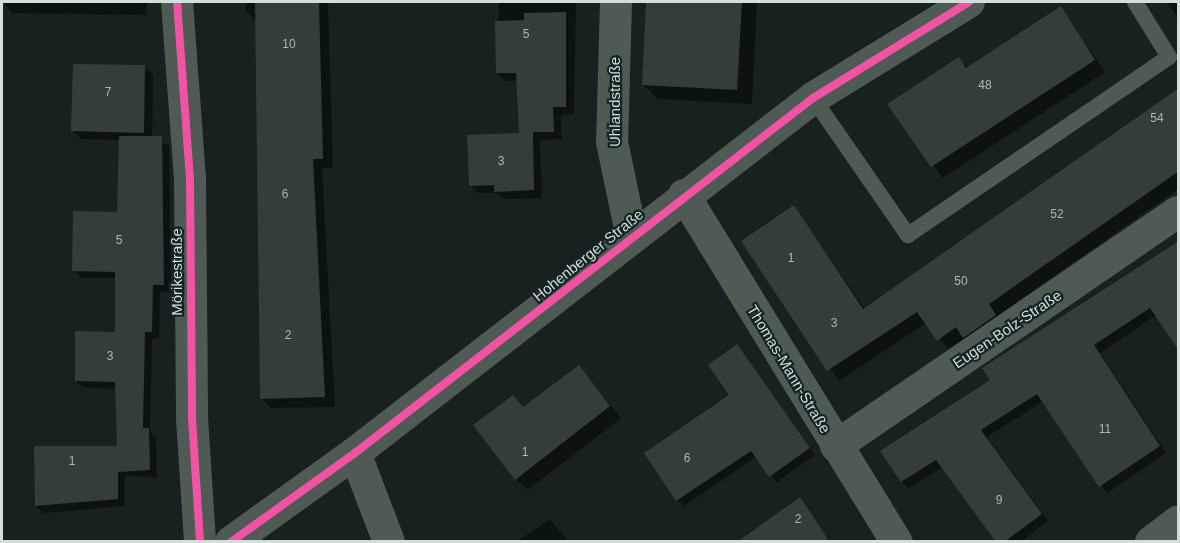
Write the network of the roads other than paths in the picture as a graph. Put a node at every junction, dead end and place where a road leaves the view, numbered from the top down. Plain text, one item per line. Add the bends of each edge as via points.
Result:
1 (177, 2) edge
2 (616, 2) edge
3 (969, 2) edge
4 (1135, 2) edge
5 (813, 98) junction
6 (684, 195) junction
7 (1179, 212) edge
8 (632, 238) junction
9 (836, 446) junction
10 (355, 453) junction
11 (1179, 522) edge
12 (200, 542) edge
13 (231, 542) edge
14 (389, 542) edge
15 (897, 542) edge
16 (1152, 542) edge

1 - 12 street, Mörikestraße via 190,179 192,418
2 - 8 street, Uhlandstraße via 612,142
3 - 5 street, Hohenberger Straße
4 - 5 lane via 1170,57 908,234
5 - 6 street, Hohenberger Straße
6 - 8 street, Hohenberger Straße
6 - 9 street, Thomas-Mann-Straße
7 - 9 street, Eugen-Bolz-Straße
8 - 10 street, Hohenberger Straße
9 - 15 street, Thomas-Mann-Straße
10 - 13 street, Hohenberger Straße
10 - 14 street
11 - 16 street

